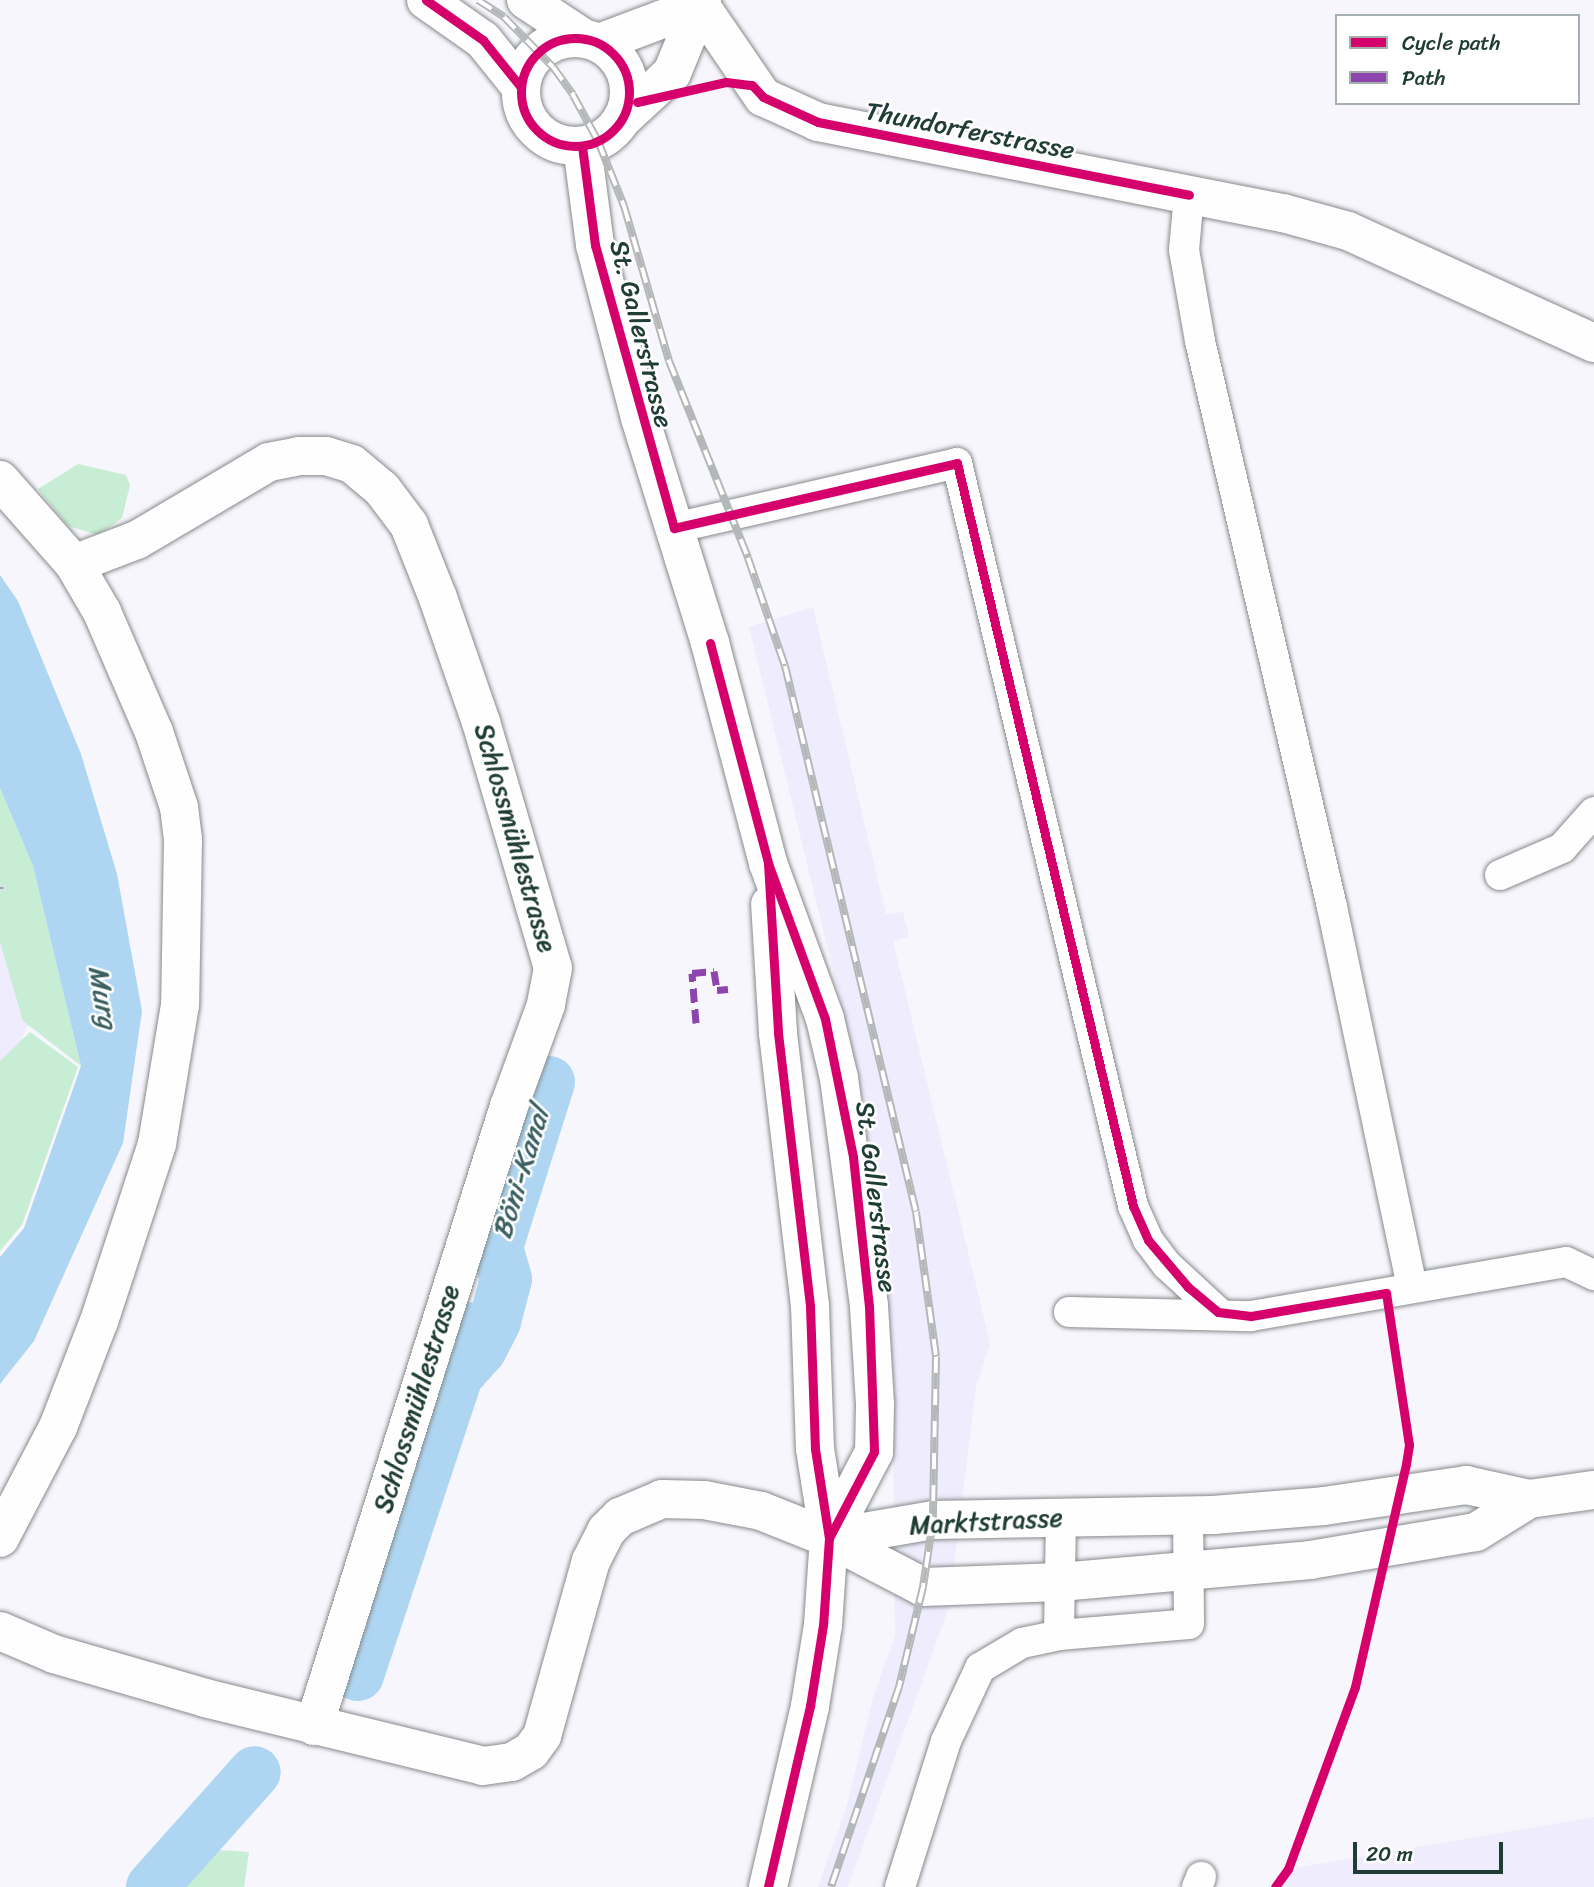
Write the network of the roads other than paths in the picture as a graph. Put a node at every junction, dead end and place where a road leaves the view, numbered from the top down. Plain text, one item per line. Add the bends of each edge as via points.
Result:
1 (426, 0) edge
2 (526, 0) edge
3 (701, 2) edge
4 (591, 40) junction
5 (520, 86) junction
6 (621, 120) junction
7 (582, 146) junction
8 (1189, 195) junction
9 (1594, 343) edge
10 (0, 480) edge
11 (674, 528) junction
12 (74, 564) junction
13 (1594, 813) edge
14 (768, 863) junction
15 (1500, 875) dead end
16 (1594, 1275) edge
17 (1412, 1287) junction
18 (1069, 1312) dead end
19 (1218, 1312) junction
20 (1594, 1490) edge
21 (1529, 1499) junction
22 (1188, 1516) junction
23 (1061, 1518) junction
24 (0, 1538) edge
25 (829, 1538) junction
26 (1188, 1574) junction
27 (1060, 1583) junction
28 (0, 1631) edge
29 (1059, 1635) junction
30 (314, 1726) junction
31 (768, 1887) edge
32 (900, 1887) edge

1 - 5 street via 483,40
2 - 4 street
3 - 4 street
3 - 6 street via 672,73
3 - 8 street, Thundorferstrasse via 763,97 818,122
4 - 5 street via 557,40 538,52
4 - 6 street via 625,71 629,89
5 - 7 street via 521,103 535,129 547,139
6 - 7 street via 598,141
7 - 11 street, St. Gallerstrasse via 595,245 639,418
8 - 9 street, Thundorferstrasse via 1283,213 1348,232
8 - 17 lane via 1184,250 1200,341 1332,906
10 - 12 street
11 - 14 street, St. Gallerstrasse via 710,643
11 - 19 lane via 957,463 1133,1206 1148,1240 1167,1265
12 - 24 street via 125,659 178,807 183,840 180,1005 157,1144 99,1321 58,1427
12 - 30 street, Schlossmühlestrasse via 137,540 269,462 299,456 352,464 382,489 409,525 481,722 553,968
13 - 15 lane via 1562,848
14 - 25 street, St. Gallerstrasse via 778,1033 810,1306 814,1449
14 - 25 street, St. Gallerstrasse via 825,1019 839,1078 869,1306 874,1452
16 - 17 lane via 1566,1262
17 - 19 lane via 1251,1316
18 - 19 lane
20 - 21 street, Marktstrasse
21 - 22 street, Marktstrasse via 1466,1485 1324,1506
21 - 26 street, Marktstrasse via 1476,1532
22 - 23 street, Marktstrasse
22 - 26 lane
23 - 25 street, Marktstrasse via 933,1520
23 - 27 lane
25 - 27 street, Marktstrasse via 923,1587
25 - 30 street via 761,1511 704,1500 662,1499 620,1517 606,1531 591,1561 542,1735 531,1751 512,1762 455,1762
25 - 31 street, St. Gallerstrasse via 823,1625 810,1706
26 - 27 street, Marktstrasse
26 - 29 lane via 1189,1624
27 - 29 lane
28 - 30 street via 54,1654
29 - 32 lane via 1022,1643 981,1668 946,1741

